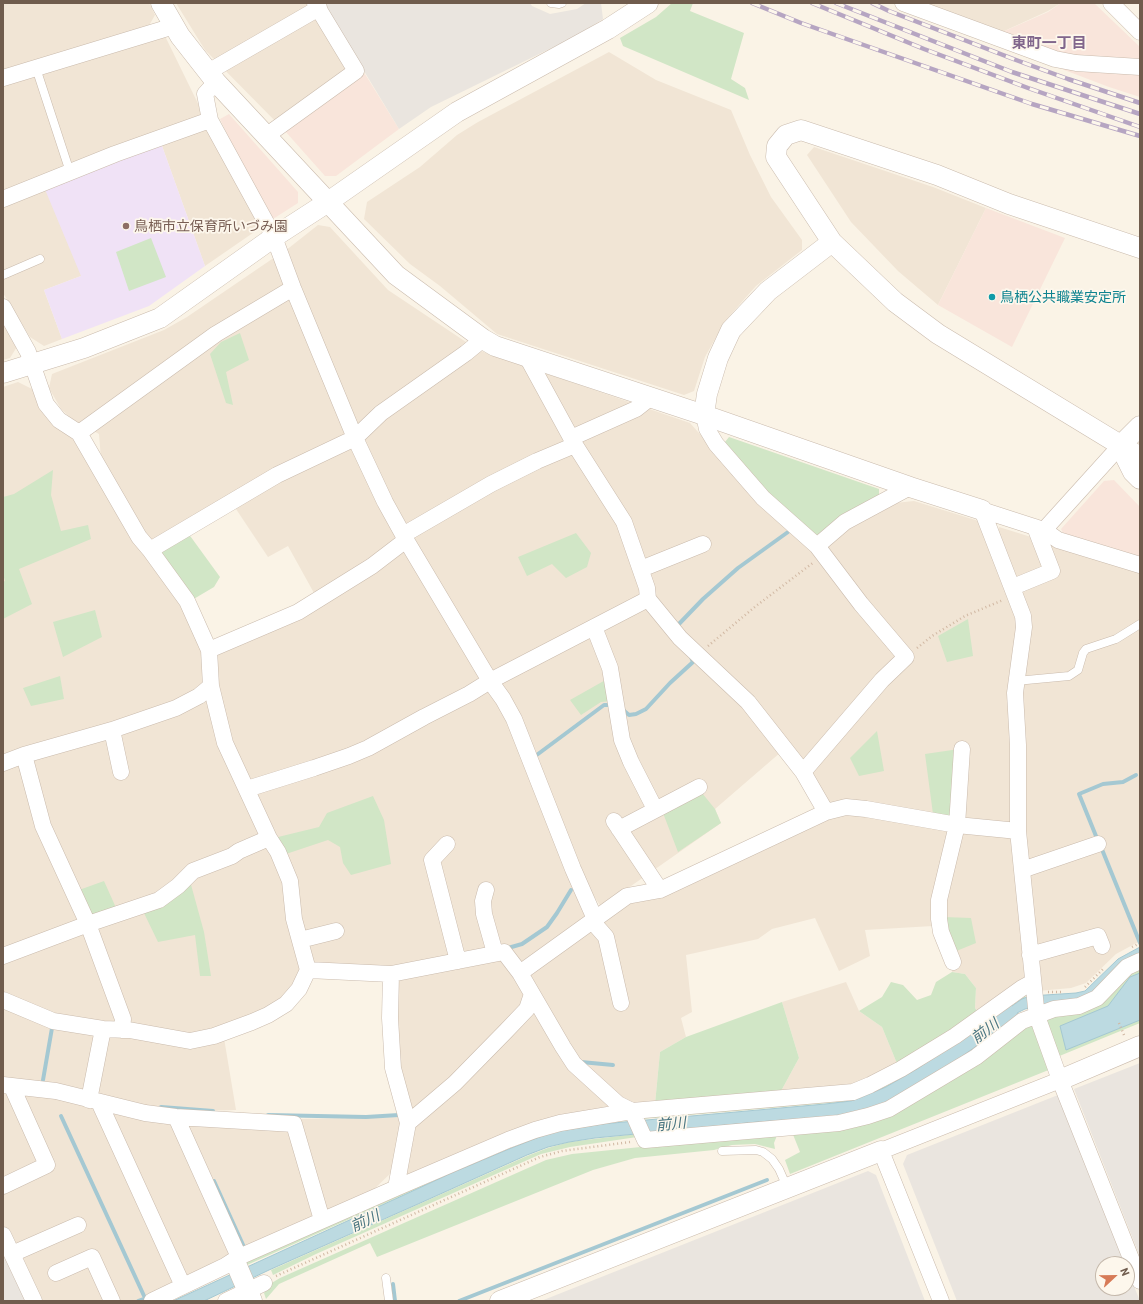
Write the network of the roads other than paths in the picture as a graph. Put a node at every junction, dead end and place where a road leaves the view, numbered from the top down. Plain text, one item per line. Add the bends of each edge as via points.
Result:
1 (161, 3) edge
2 (551, 3) edge
3 (562, 3) edge
4 (903, 3) edge
5 (1111, 3) edge
6 (317, 6) edge
7 (638, 8) edge
8 (174, 26) junction
9 (1140, 32) edge
10 (1140, 67) edge
11 (36, 68) junction
12 (212, 77) junction
13 (3, 78) edge
14 (210, 120) junction
15 (266, 136) junction
16 (70, 172) junction
17 (3, 199) edge
18 (328, 202) junction
19 (274, 237) junction
20 (832, 242) junction
21 (1140, 248) edge
22 (40, 260) dead end
23 (3, 275) edge
24 (293, 288) junction
25 (3, 307) edge
26 (482, 339) junction
27 (527, 357) junction
28 (33, 364) junction
29 (3, 373) edge
30 (650, 398) junction
31 (704, 415) junction
32 (1140, 426) edge
33 (79, 433) junction
34 (355, 438) junction
35 (573, 441) junction
36 (1120, 446) junction
37 (1140, 458) edge
38 (1140, 479) edge
39 (910, 487) junction
40 (982, 510) junction
41 (1040, 528) junction
42 (404, 537) junction
43 (703, 544) dead end
44 (150, 550) junction
45 (820, 550) junction
46 (1140, 565) edge
47 (641, 569) junction
48 (1015, 591) junction
49 (648, 599) junction
50 (1140, 624) edge
51 (594, 627) junction
52 (209, 650) junction
53 (490, 681) junction
54 (1016, 681) junction
55 (211, 686) junction
56 (112, 730) junction
57 (962, 749) dead end
58 (24, 755) junction
59 (3, 763) edge
60 (121, 772) dead end
61 (803, 772) junction
62 (699, 787) dead end
63 (247, 789) junction
64 (655, 809) junction
65 (826, 812) junction
66 (957, 825) junction
67 (1018, 831) junction
68 (269, 838) junction
69 (447, 844) dead end
70 (1098, 844) dead end
71 (1022, 870) junction
72 (486, 890) dead end
73 (660, 890) junction
74 (594, 920) junction
75 (88, 924) junction
76 (336, 931) dead end
77 (300, 940) junction
78 (1102, 946) dead end
79 (495, 953) junction
80 (1030, 955) junction
81 (3, 956) edge
82 (458, 961) junction
83 (1140, 961) edge
84 (953, 962) dead end
85 (308, 970) junction
86 (520, 973) junction
87 (391, 974) junction
88 (532, 994) junction
89 (1035, 999) junction
90 (3, 1000) edge
91 (621, 1003) dead end
92 (103, 1029) junction
93 (122, 1030) junction
94 (1132, 1040) edge
95 (1060, 1080) junction
96 (7, 1086) edge
97 (94, 1101) junction
98 (176, 1117) junction
99 (408, 1123) junction
100 (639, 1126) junction
101 (722, 1151) dead end
102 (881, 1151) junction
103 (3, 1186) edge
104 (396, 1188) junction
105 (787, 1188) junction
106 (322, 1220) junction
107 (78, 1225) dead end
108 (3, 1236) edge
109 (12, 1254) junction
110 (237, 1261) junction
111 (56, 1273) dead end
112 (386, 1278) dead end
113 (1140, 1281) edge
114 (183, 1286) junction
115 (252, 1290) edge
116 (34, 1301) edge
117 (112, 1301) edge
118 (152, 1301) edge
119 (226, 1301) edge
120 (388, 1301) edge
121 (500, 1301) edge
122 (941, 1301) edge

1 - 8 street
2 - 3 lane
4 - 10 street via 1055,59 1076,63
5 - 9 street
6 - 12 street
6 - 15 street via 356,72
7 - 18 street via 457,112
8 - 11 street
8 - 12 street
11 - 13 street
11 - 16 lane
12 - 14 street via 205,94
12 - 15 street
14 - 16 street
14 - 19 street
15 - 18 street
16 - 17 street
18 - 19 street
18 - 26 street via 396,275
19 - 24 street
19 - 28 street via 160,318 84,348
20 - 21 street via 776,157 777,146 786,135 801,130 937,175 1009,204
20 - 31 street via 768,291 731,330 718,358 707,394
20 - 36 street via 895,302 938,334
22 - 23 lane
24 - 33 street via 216,334
24 - 34 street
25 - 28 street
26 - 27 street
26 - 34 street via 381,413
27 - 30 street
27 - 35 street
28 - 29 street
28 - 33 street via 46,404 58,420
30 - 31 street
30 - 35 street via 636,409
31 - 39 street
31 - 45 street via 707,429 716,444 763,498
32 - 36 street
33 - 44 street via 139,538
34 - 42 street
34 - 44 street via 277,475
35 - 42 street via 491,484
35 - 47 street via 624,522
36 - 37 street
36 - 38 street via 1133,472
36 - 41 street
39 - 40 street
39 - 45 street via 845,522
40 - 41 street
40 - 48 street
41 - 46 street via 1058,540
41 - 48 street via 1052,571
42 - 52 street via 372,566 298,612
42 - 53 street
43 - 47 street
44 - 52 street via 187,601
45 - 61 street via 906,657 882,680
47 - 49 street
48 - 54 street via 1024,627
49 - 51 street
49 - 61 street via 680,638 748,702
50 - 54 lane via 1116,639 1086,649 1078,670 1069,676
51 - 53 street
51 - 64 street via 610,668 622,740
52 - 55 street
53 - 63 street via 368,748
53 - 74 street via 514,719
54 - 67 street
55 - 56 street via 199,696 176,708
55 - 63 street via 225,743
56 - 58 street
56 - 60 street
57 - 66 street
58 - 59 street
58 - 75 street via 43,826
61 - 65 street
62 - 64 street
63 - 68 street
64 - 73 street via 616,824
65 - 66 street via 846,807
65 - 73 street
66 - 67 street
66 - 84 street via 939,900 941,932
67 - 71 street
68 - 75 street via 193,871 159,900
68 - 77 street via 290,881 294,919
69 - 82 street via 432,860
70 - 71 street
71 - 80 street
72 - 79 street via 483,901 484,914
73 - 74 street via 627,896
74 - 86 street
74 - 91 street via 606,937
75 - 81 street
75 - 93 street via 123,1019
76 - 77 street
77 - 85 street
78 - 80 street via 1098,936
79 - 82 street
79 - 86 street via 504,952
80 - 89 street
82 - 87 street
83 - 89 street via 1127,967 1097,998 1079,1006 1054,1009
85 - 87 street
85 - 93 street via 286,1004 268,1015 214,1036 190,1040
86 - 88 street
87 - 99 street via 393,1068
88 - 99 street via 527,1009 506,1031 455,1083
88 - 100 street via 574,1064
89 - 95 street
89 - 100 street via 1022,988 955,1036 901,1068 853,1092
89 - 100 street via 1022,1021 976,1056 889,1109 868,1116 839,1123
90 - 92 street via 53,1021
92 - 93 street
92 - 97 street
94 - 95 street
95 - 102 street
95 - 113 street
96 - 97 street via 56,1091
96 - 103 street via 47,1165
97 - 98 street via 145,1113
97 - 114 street
98 - 106 street via 294,1124
98 - 110 street
99 - 104 street
100 - 104 street via 560,1123 508,1140
101 - 105 lane via 763,1152 779,1168
102 - 105 street
102 - 122 street
104 - 106 street
105 - 121 street
106 - 110 street
107 - 109 street
108 - 109 street
109 - 116 street
110 - 114 street
110 - 115 street
111 - 117 street via 92,1257
112 - 120 lane
114 - 118 street
115 - 119 street

